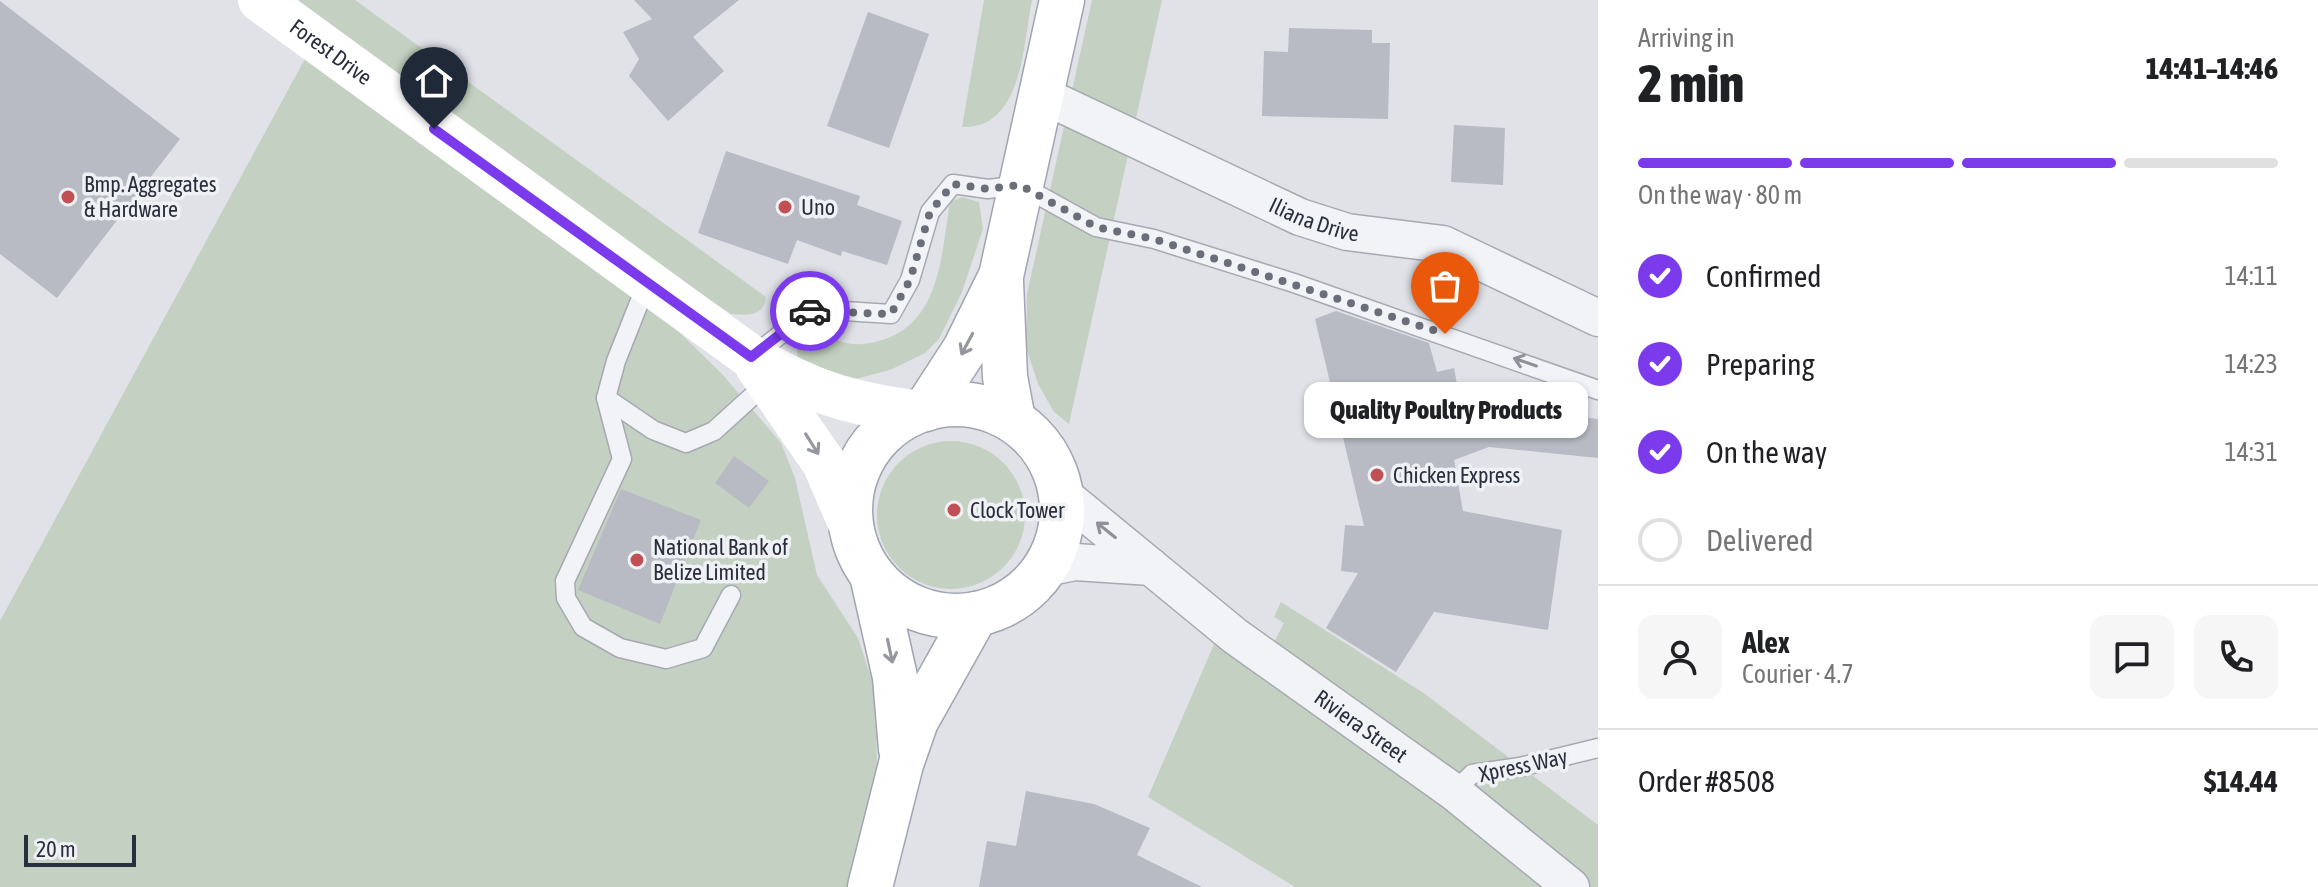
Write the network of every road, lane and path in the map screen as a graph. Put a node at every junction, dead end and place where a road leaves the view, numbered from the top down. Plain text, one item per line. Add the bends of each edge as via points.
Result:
1 (260, 0) edge
2 (1062, 0) edge
3 (1040, 94) junction
4 (1020, 185) junction
5 (1001, 276) junction
6 (647, 283) junction
7 (1598, 318) edge
8 (759, 370) junction
9 (1598, 390) edge
10 (606, 398) junction
11 (920, 410) junction
12 (1013, 420) junction
13 (1061, 493) junction
14 (849, 521) junction
15 (1151, 567) junction
16 (1045, 568) junction
17 (872, 575) junction
18 (731, 595) dead end
19 (976, 614) junction
20 (1598, 748) edge
21 (901, 764) junction
22 (1454, 792) junction
23 (870, 887) edge
24 (1571, 887) edge

1 - 6 main road, Forest Drive
2 - 3 main road
3 - 4 main road
3 - 7 street, Iliana Drive via 1300,217 1347,232 1443,244
4 - 5 main road
4 - 8 lane via 988,189 953,184 930,212 910,280 891,314 813,309
9 -> 4 lane via 1294,283 1154,239 1096,227
5 -> 11 main road via 965,349
5 - 12 main road via 1005,377
6 - 8 main road, Forest Drive
6 - 10 lane
8 - 10 lane via 714,431 686,443 653,430
8 - 11 main road, Forest Drive via 858,404
8 -> 14 main road, Forest Drive via 824,463
10 - 18 lane via 622,459 565,581 566,598 583,627 620,648 666,659 703,648
11 - 12 main road via 947,404 981,407
11 - 14 main road via 885,429 863,455 851,487
12 - 13 main road via 1036,439 1052,464
15 -> 13 street, Riviera Street
13 - 16 main road via 1062,519
14 - 17 main road
15 - 16 street via 1090,562
15 - 22 street, Riviera Street via 1235,636
16 - 19 main road via 1003,605
17 - 19 main road via 893,596 919,609
17 -> 21 main road via 895,677
19 - 21 main road via 934,685
20 - 22 lane, Xpress Way via 1472,774
21 - 23 main road
22 - 24 street, Riviera Street

